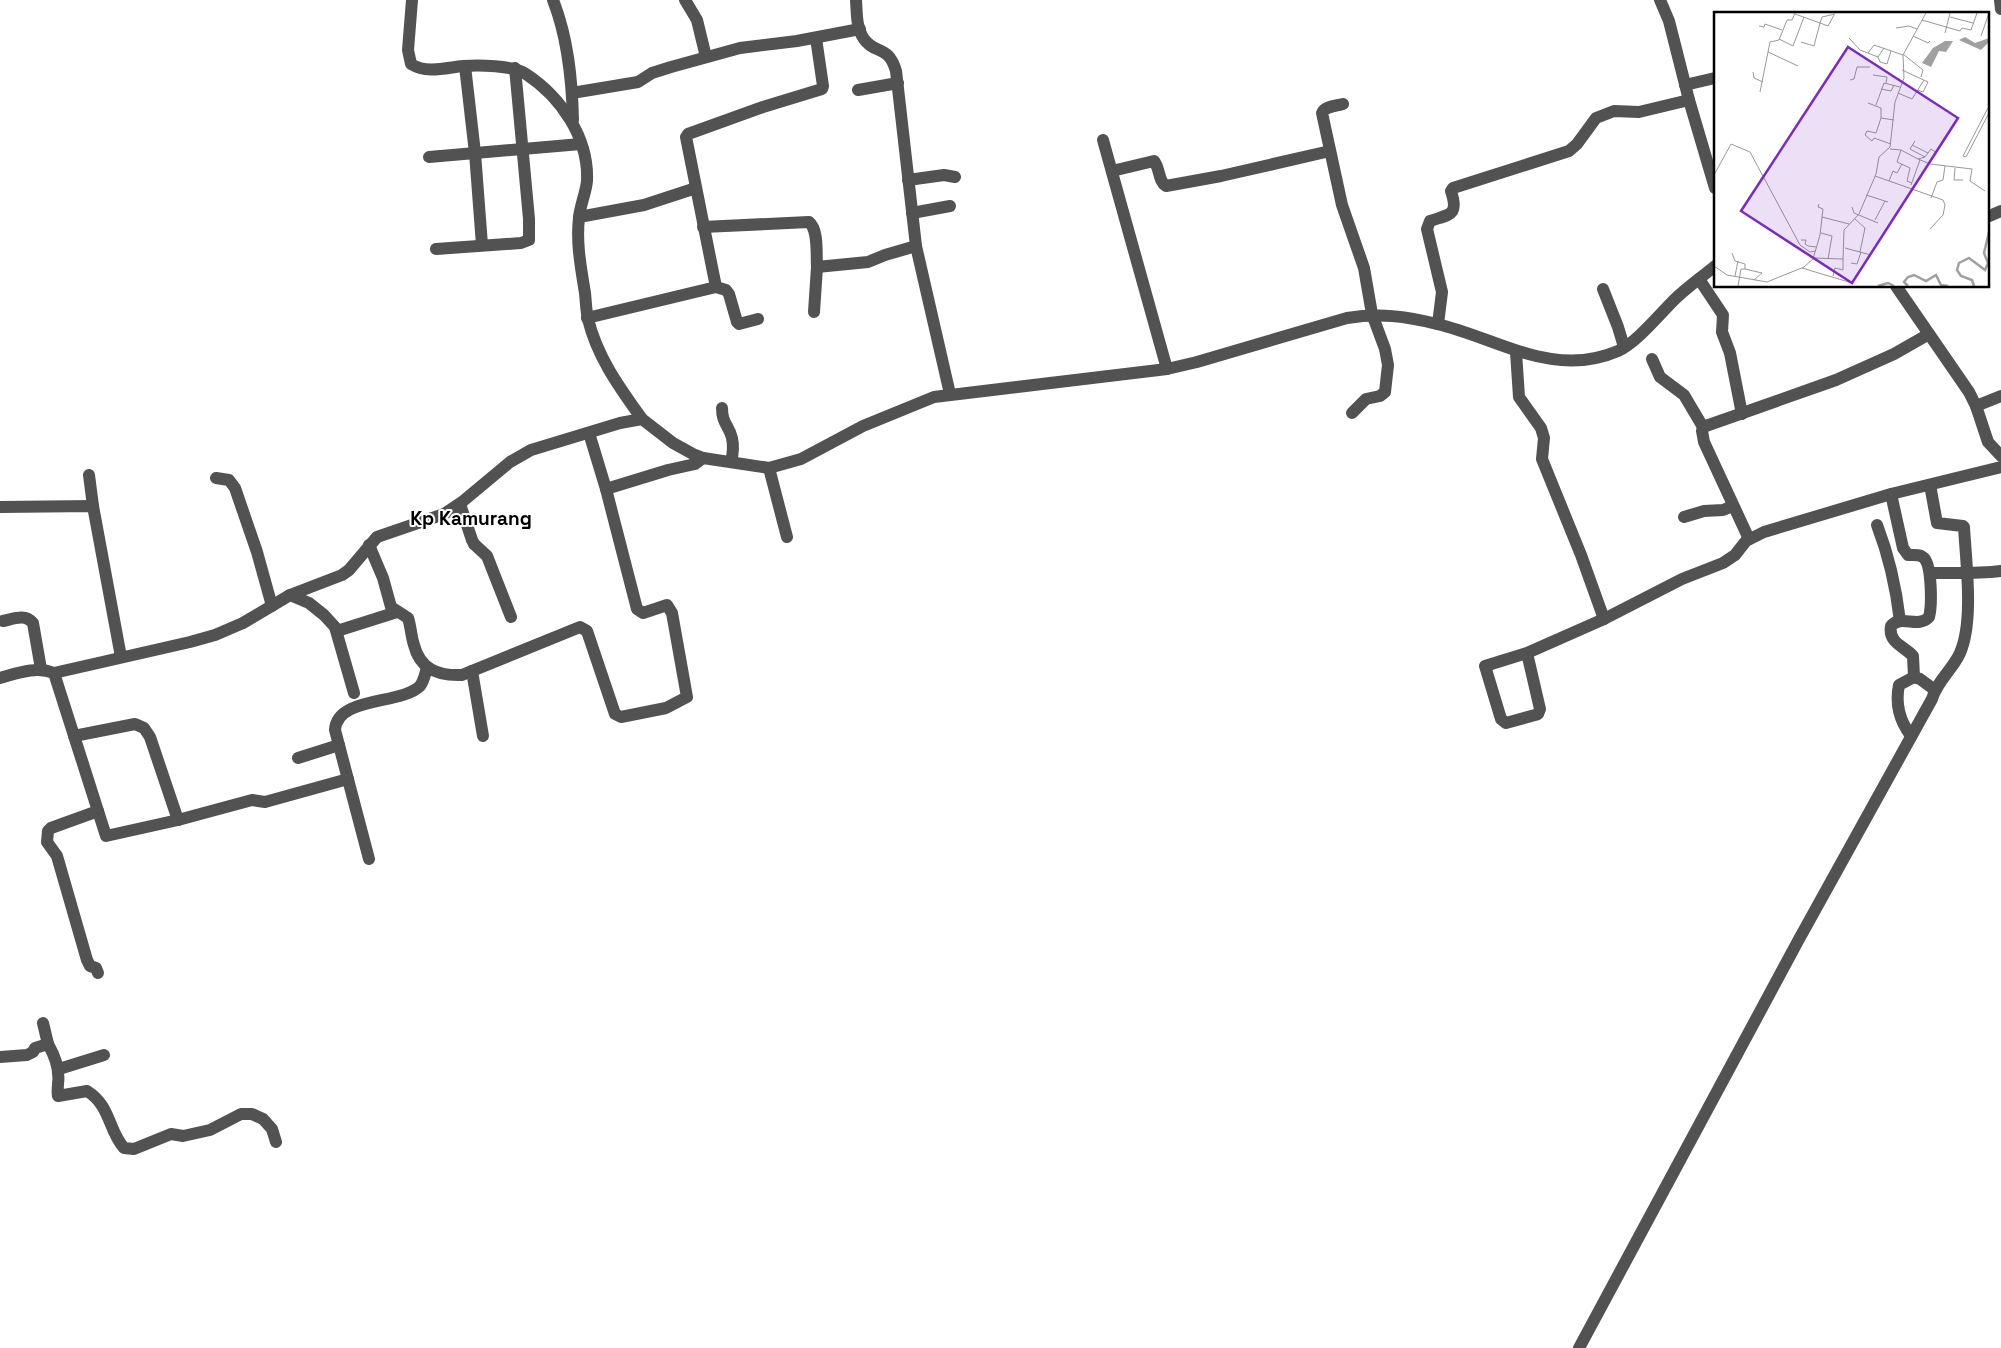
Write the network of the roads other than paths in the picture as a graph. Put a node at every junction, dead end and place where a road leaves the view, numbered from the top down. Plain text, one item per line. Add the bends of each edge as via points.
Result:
1 (412, 0) edge
2 (553, 0) edge
3 (685, 0) edge
4 (856, 0) edge
5 (1660, 0) edge
6 (2000, 0) edge
7 (2001, 9) edge
8 (860, 29) junction
9 (816, 38) junction
10 (706, 57) junction
11 (465, 66) junction
12 (515, 68) junction
13 (1714, 78) edge
14 (898, 83) junction
15 (1685, 85) junction
16 (858, 90) dead end
17 (572, 93) junction
18 (1688, 100) junction
19 (1344, 104) dead end
20 (573, 120) junction
21 (1103, 140) dead end
22 (581, 144) junction
23 (523, 149) junction
24 (1330, 151) junction
25 (475, 154) junction
26 (429, 157) dead end
27 (1112, 171) junction
28 (955, 177) dead end
29 (908, 180) junction
30 (1714, 185) edge
31 (696, 188) junction
32 (950, 206) dead end
33 (2001, 211) edge
34 (912, 213) junction
35 (579, 217) junction
36 (1988, 217) edge
37 (704, 227) junction
38 (482, 246) junction
39 (916, 246) junction
40 (436, 249) dead end
41 (817, 267) junction
42 (1714, 267) edge
43 (1699, 279) junction
44 (716, 287) junction
45 (1897, 288) edge
46 (1603, 289) dead end
47 (814, 312) dead end
48 (1372, 314) junction
49 (587, 318) junction
50 (758, 319) dead end
51 (1438, 324) junction
52 (1929, 334) junction
53 (1624, 347) junction
54 (1516, 352) junction
55 (1652, 359) dead end
56 (1167, 369) junction
57 (950, 394) junction
58 (2001, 396) edge
59 (1976, 406) junction
60 (722, 408) dead end
61 (1352, 414) dead end
62 (1742, 414) junction
63 (642, 419) junction
64 (1703, 427) junction
65 (589, 432) junction
66 (2001, 456) edge
67 (703, 458) junction
68 (732, 462) junction
69 (2001, 467) edge
70 (769, 468) junction
71 (89, 475) dead end
72 (216, 478) dead end
73 (1930, 485) junction
74 (606, 489) junction
75 (1891, 494) junction
76 (460, 504) junction
77 (93, 506) junction
78 (1733, 506) junction
79 (0, 507) edge
80 (1684, 517) dead end
81 (1877, 525) dead end
82 (787, 536) dead end
83 (1749, 540) junction
84 (369, 545) junction
85 (2001, 571) edge
86 (1930, 574) junction
87 (1967, 574) junction
88 (290, 596) junction
89 (272, 606) junction
90 (397, 612) junction
91 (511, 617) dead end
92 (1604, 619) junction
93 (3, 621) dead end
94 (1900, 621) junction
95 (337, 632) junction
96 (1527, 653) junction
97 (121, 657) junction
98 (427, 668) junction
99 (41, 669) junction
100 (472, 671) junction
101 (54, 673) junction
102 (1914, 677) junction
103 (0, 678) edge
104 (1935, 690) junction
105 (354, 693) dead end
106 (74, 736) junction
107 (484, 736) dead end
108 (1911, 736) junction
109 (339, 745) junction
110 (298, 758) dead end
111 (348, 779) junction
112 (98, 811) junction
113 (178, 820) junction
114 (369, 859) dead end
115 (98, 973) dead end
116 (43, 1023) dead end
117 (48, 1044) junction
118 (104, 1055) dead end
119 (0, 1057) edge
120 (59, 1069) junction
121 (276, 1142) dead end
122 (1578, 1348) edge

1 - 11 street via 408,50 411,64 417,68 438,70
2 - 17 street via 566,36
3 - 10 street via 697,20
4 - 8 street
5 - 15 street
6 - 7 street
8 - 9 street
8 - 14 street via 869,44 886,52 894,64
9 - 10 street via 740,48
9 - 31 street via 822,89 688,134
10 - 17 street via 655,72 638,82
11 - 12 street
11 - 25 street
12 - 20 street via 546,90
12 - 23 street
13 - 15 street
14 - 16 street
14 - 29 street
15 - 18 street
17 - 20 street
18 - 30 street
18 - 51 street via 1638,112 1614,111 1596,118 1569,151 1453,188 1453,212 1430,221 1427,229 1442,292
19 - 24 street via 1322,113
20 - 22 street
21 - 27 street
22 - 23 street
22 - 35 street via 586,158 587,183
23 - 25 street
23 - 38 street via 529,240
24 - 27 street via 1166,186 1161,182 1154,161
24 - 48 street via 1342,205 1364,268
25 - 26 street
25 - 38 street
27 - 56 street
28 - 29 street via 944,175
29 - 34 street
31 - 35 street via 644,205
31 - 37 street
32 - 34 street
33 - 36 street
34 - 39 street
35 - 49 street via 578,249
37 - 41 street via 809,222 814,232
37 - 44 street
38 - 40 street
39 - 41 street via 868,262
39 - 57 street
41 - 47 street
42 - 43 street
43 - 53 street
43 - 62 street via 1723,315 1722,332 1730,353
44 - 49 street
44 - 50 street via 729,294 739,324
45 - 52 street
46 - 53 street
48 - 51 street
48 - 56 street via 1347,318
48 - 61 street via 1388,365 1385,392 1366,399
49 - 63 street via 602,359
51 - 54 street
52 - 59 street
52 - 62 street via 1836,380
53 - 54 street via 1605,356 1571,360
54 - 92 street via 1519,397 1541,428 1544,438 1542,459
55 - 64 street via 1660,377 1684,395
56 - 57 street
57 - 70 street via 901,409 801,459
58 - 59 street
59 - 66 street via 1988,442
60 - 68 street via 724,424 732,437
62 - 64 street
63 - 65 street
63 - 67 street via 683,449
64 - 78 street via 1704,442
65 - 74 street
65 - 76 street via 518,456
67 - 68 street
67 - 74 street via 695,464
68 - 70 street
69 - 73 street
70 - 82 street
71 - 77 street
72 - 89 street via 228,480 235,488
73 - 75 street
73 - 87 street via 1937,523 1964,527
74 - 100 street via 638,611 643,613 667,605 672,614 687,697 666,708 621,717 615,714 586,631 580,627
75 - 83 street via 1799,520
75 - 86 street via 1903,548 1908,555 1922,556
76 - 84 street via 444,514 386,532
76 - 91 street via 472,540 487,556
77 - 79 street
77 - 97 street
78 - 80 street
78 - 83 street
81 - 94 street via 1890,563
83 - 92 street via 1723,563 1659,590
84 - 88 street via 342,575
84 - 90 street via 391,607
85 - 87 street
86 - 87 street
86 - 94 street via 1929,617 1918,623
87 - 104 street via 1967,631 1960,654
88 - 89 street
88 - 95 street via 309,603 330,621
89 - 97 street via 215,635
90 - 95 street
90 - 98 street via 408,618 417,654
92 - 96 street
93 - 99 street via 26,617 33,623
94 - 102 street via 1893,623 1890,631 1896,644 1913,656
95 - 105 street
96 - 96 street via 1485,666 1501,719 1506,723 1538,714 1540,709
97 - 101 street
98 - 100 street via 450,676
98 - 109 street via 420,686 412,691 340,715 335,727
99 - 101 street
99 - 103 street
100 - 107 street
101 - 106 street
102 - 104 street
102 - 108 street via 1899,685 1896,702
104 - 108 street
106 - 112 street
106 - 113 street via 135,724 144,728 150,737
108 - 122 street
109 - 110 street
109 - 111 street
111 - 113 street via 265,802 252,800
111 - 114 street
112 - 113 street via 106,836
112 - 115 street via 51,828 47,842 57,856 87,960
116 - 117 street
117 - 119 street via 27,1055
117 - 120 street
118 - 120 street
120 - 121 street via 58,1096 87,1091 94,1095 103,1104 120,1143 129,1150 171,1134 183,1136 210,1130 241,1114 264,1119

